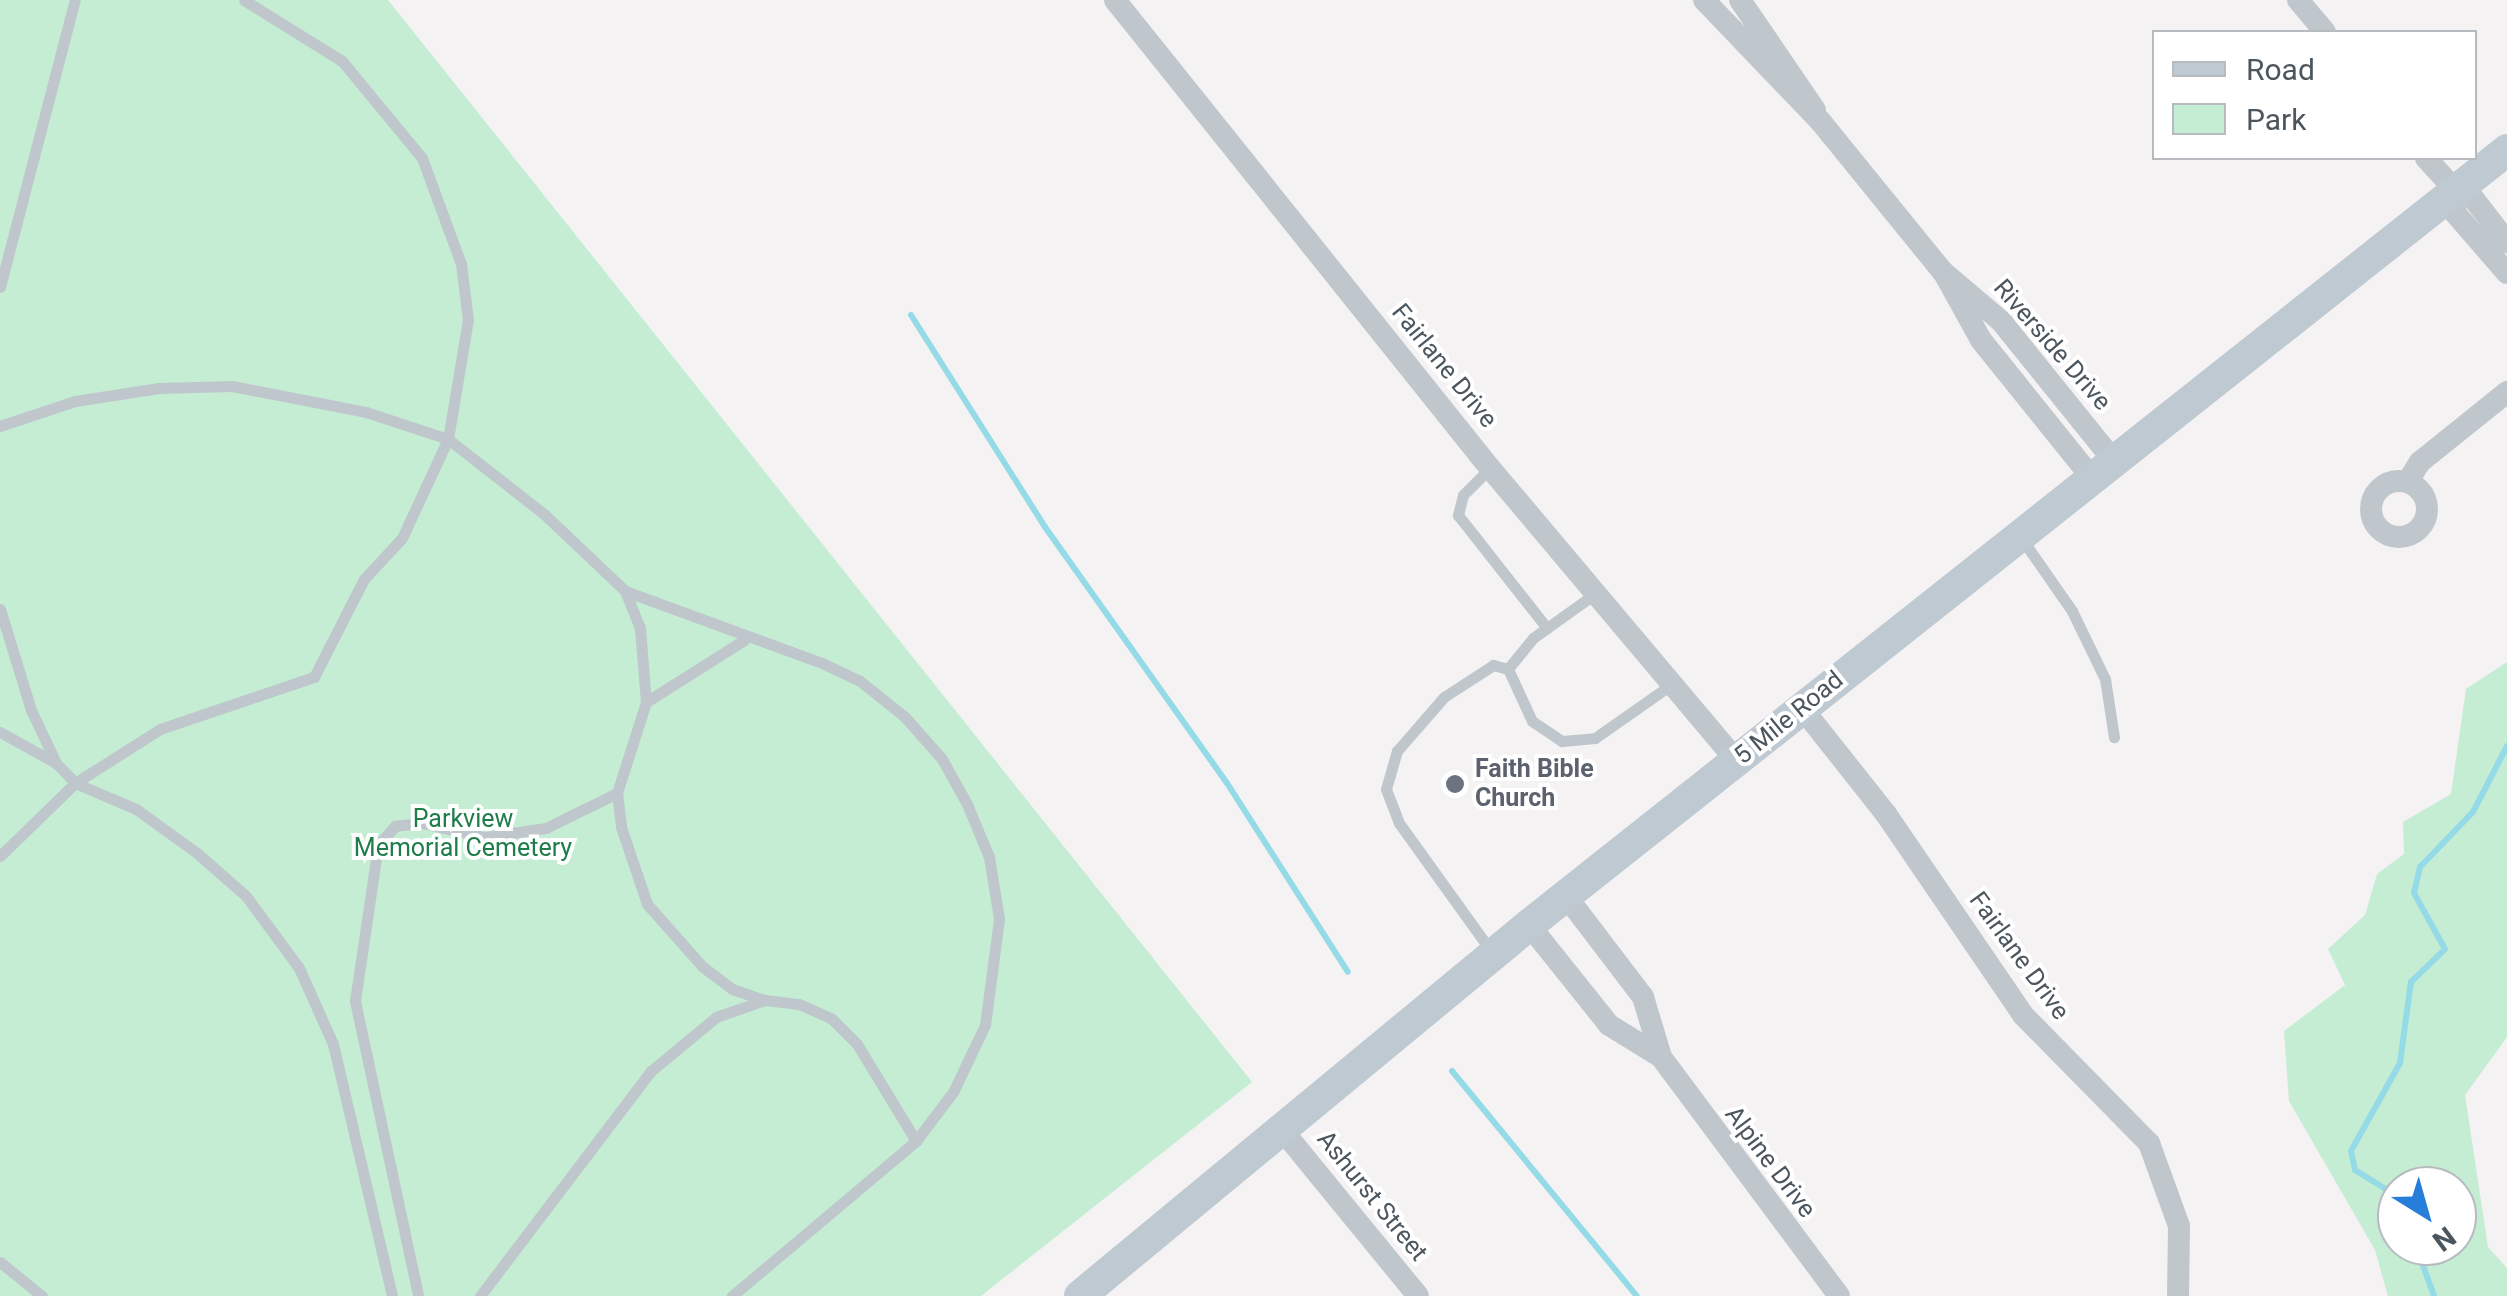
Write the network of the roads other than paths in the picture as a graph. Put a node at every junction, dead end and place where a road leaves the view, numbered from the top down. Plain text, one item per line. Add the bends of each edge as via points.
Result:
1 (76, 0) edge
2 (244, 0) edge
3 (1114, 0) edge
4 (1704, 0) edge
5 (1740, 0) edge
6 (2298, 0) edge
7 (2323, 30) edge
8 (1821, 122) junction
9 (2507, 150) edge
10 (2428, 160) edge
11 (2456, 190) junction
12 (2507, 242) edge
13 (2507, 273) edge
14 (0, 287) edge
15 (2507, 392) edge
16 (0, 426) edge
17 (448, 440) junction
18 (1490, 468) junction
19 (2103, 469) junction
20 (2408, 481) dead end
21 (2020, 536) junction
22 (625, 592) junction
23 (1596, 593) junction
24 (0, 609) edge
25 (1547, 628) junction
26 (744, 640) junction
27 (1508, 669) junction
28 (1672, 684) junction
29 (646, 702) junction
30 (1802, 708) junction
31 (0, 732) edge
32 (2114, 737) dead end
33 (1736, 760) junction
34 (56, 763) junction
35 (74, 782) junction
36 (617, 793) junction
37 (0, 856) edge
38 (1566, 896) junction
39 (1529, 926) junction
40 (1494, 954) junction
41 (765, 1000) junction
42 (358, 1038) junction
43 (333, 1044) junction
44 (1661, 1057) junction
45 (1283, 1130) junction
46 (916, 1141) junction
47 (385, 1152) junction
48 (360, 1158) junction
49 (410, 1260) junction
50 (0, 1262) edge
51 (385, 1266) junction
52 (42, 1296) edge
53 (392, 1296) edge
54 (418, 1296) edge
55 (480, 1296) edge
56 (732, 1296) edge
57 (1080, 1296) edge
58 (1418, 1296) edge
59 (1839, 1296) edge
60 (2178, 1296) edge

1 - 14 lane
2 - 17 lane via 342,62 422,158 461,264 468,320
3 - 18 street, Fairlane Drive
4 - 8 street, Riverside Drive
5 - 8 street, Riverside Drive
6 - 7 street
8 - 19 street, Riverside Drive via 1944,272 1980,340
9 - 11 main road, 5 Mile Road
10 - 11 street
11 - 12 street via 2473,198
11 - 13 street via 2455,213
11 - 19 main road, 5 Mile Road
15 - 20 street via 2420,462
16 - 17 lane via 75,401 232,386 301,395
17 - 22 lane via 556,524
17 - 35 lane via 402,538 364,579 314,677 160,729
18 - 23 street, Fairlane Drive
18 - 25 lane via 1463,496 1458,515
19 - 21 main road, 5 Mile Road
21 - 30 main road, 5 Mile Road
21 - 32 lane via 2072,611 2104,679
22 - 26 lane
22 - 29 lane via 640,628
23 - 25 lane
23 - 28 street, Fairlane Drive
24 - 34 lane via 31,710
25 - 27 lane
26 - 29 lane
26 - 46 lane via 847,675 905,717 942,759 989,857 998,919 985,1024 953,1092
27 - 28 lane via 1532,721 1562,741 1595,738
27 - 40 lane via 1493,665 1444,697 1397,751 1386,790 1399,823
28 - 33 street, Fairlane Drive
29 - 36 lane
30 - 33 main road, 5 Mile Road
30 - 60 street, Fairlane Drive via 1886,814 2024,1015 2149,1143 2179,1226
31 - 34 lane
33 - 38 main road, 5 Mile Road
34 - 35 lane
35 - 37 lane
35 - 43 lane via 136,809 246,896 299,968
36 - 41 lane via 621,827 648,904 703,968
36 - 42 lane via 530,831 484,838 422,823 396,826 378,845 364,905
38 - 39 main road, 5 Mile Road
38 - 44 street, Alpine Drive via 1643,997
39 - 40 main road, 5 Mile Road
39 - 44 street, Alpine Drive via 1609,1025
40 - 45 main road, 5 Mile Road
41 - 46 lane via 831,1018 858,1044
41 - 55 lane via 716,1017 651,1070
42 - 43 lane
42 - 47 lane
43 - 48 lane
44 - 59 street, Alpine Drive
45 - 57 main road, 5 Mile Road
45 - 58 street, Ashurst Street
46 - 56 lane
47 - 48 lane
47 - 49 lane
48 - 51 lane
49 - 51 lane
49 - 54 lane
50 - 52 lane
51 - 53 lane

